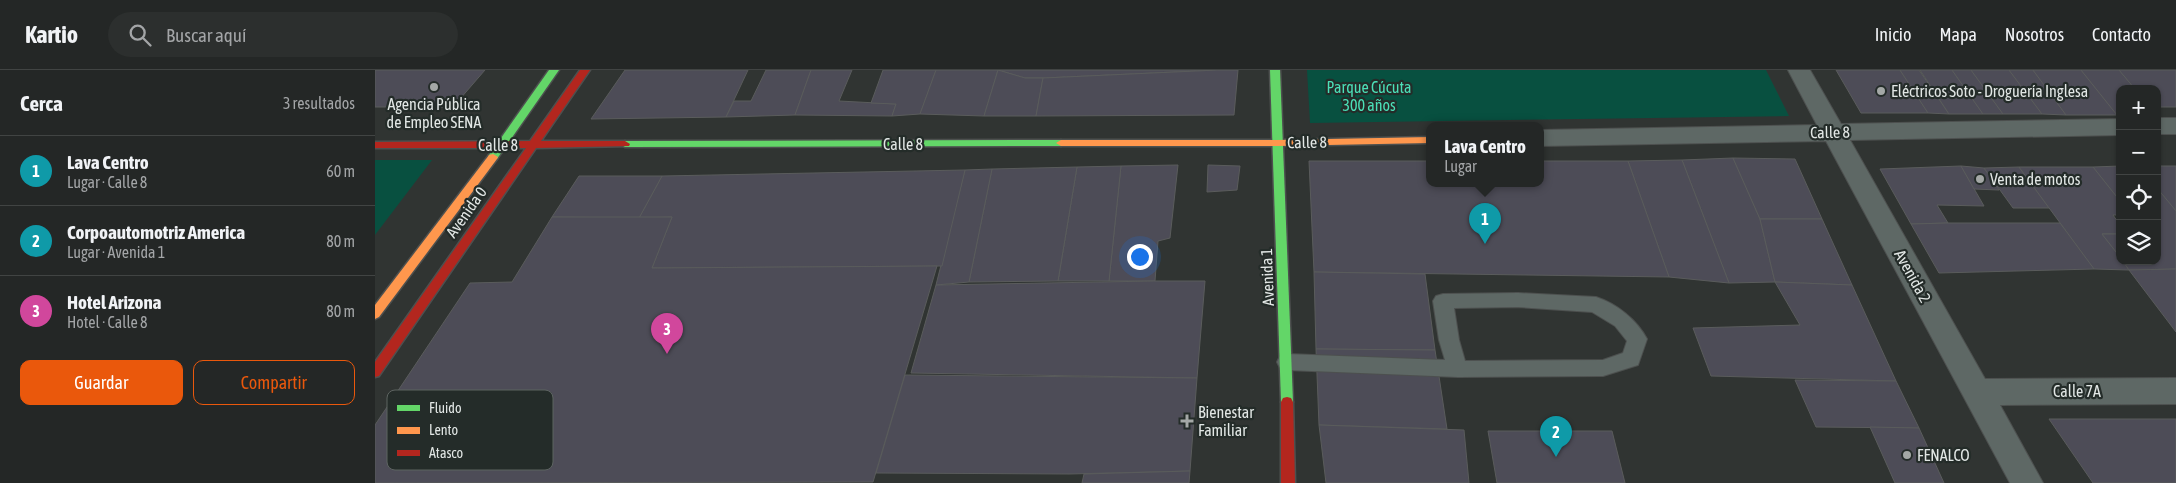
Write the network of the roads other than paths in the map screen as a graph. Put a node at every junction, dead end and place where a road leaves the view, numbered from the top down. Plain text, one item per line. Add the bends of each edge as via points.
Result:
1 (554, 70) edge
2 (585, 70) edge
3 (1275, 70) edge
4 (1799, 70) edge
5 (2161, 126) edge
6 (2176, 126) edge
7 (2116, 127) edge
8 (1833, 132) junction
9 (1544, 138) edge
10 (1426, 140) edge
11 (1277, 143) junction
12 (375, 145) edge
13 (533, 145) junction
14 (501, 146) junction
15 (375, 314) edge
16 (1287, 362) junction
17 (1458, 369) junction
18 (375, 372) edge
19 (2176, 391) edge
20 (1977, 392) junction
21 (1288, 483) edge
22 (2027, 483) edge

1 - 14 street, Avenida 0
2 - 13 street, Avenida 0
3 - 11 street, Avenida 1
4 - 8 street, Avenida 2
5 - 6 street
7 - 8 street, Calle 8
8 - 9 street, Calle 8
8 - 20 street, Avenida 2
10 - 11 street, Calle 8
11 - 13 street, Calle 8
11 - 16 street, Avenida 1
12 - 14 street, Calle 8
13 - 14 street, Calle 8
13 - 18 street, Avenida 0
14 - 15 street, Avenida 0
16 - 17 lane
16 - 21 street, Avenida 1
17 - 17 lane via 1603,368 1631,359 1637,339 1622,321 1596,305 1518,300 1443,301 1449,340
19 - 20 street, Calle 7A
20 - 22 street, Avenida 2

